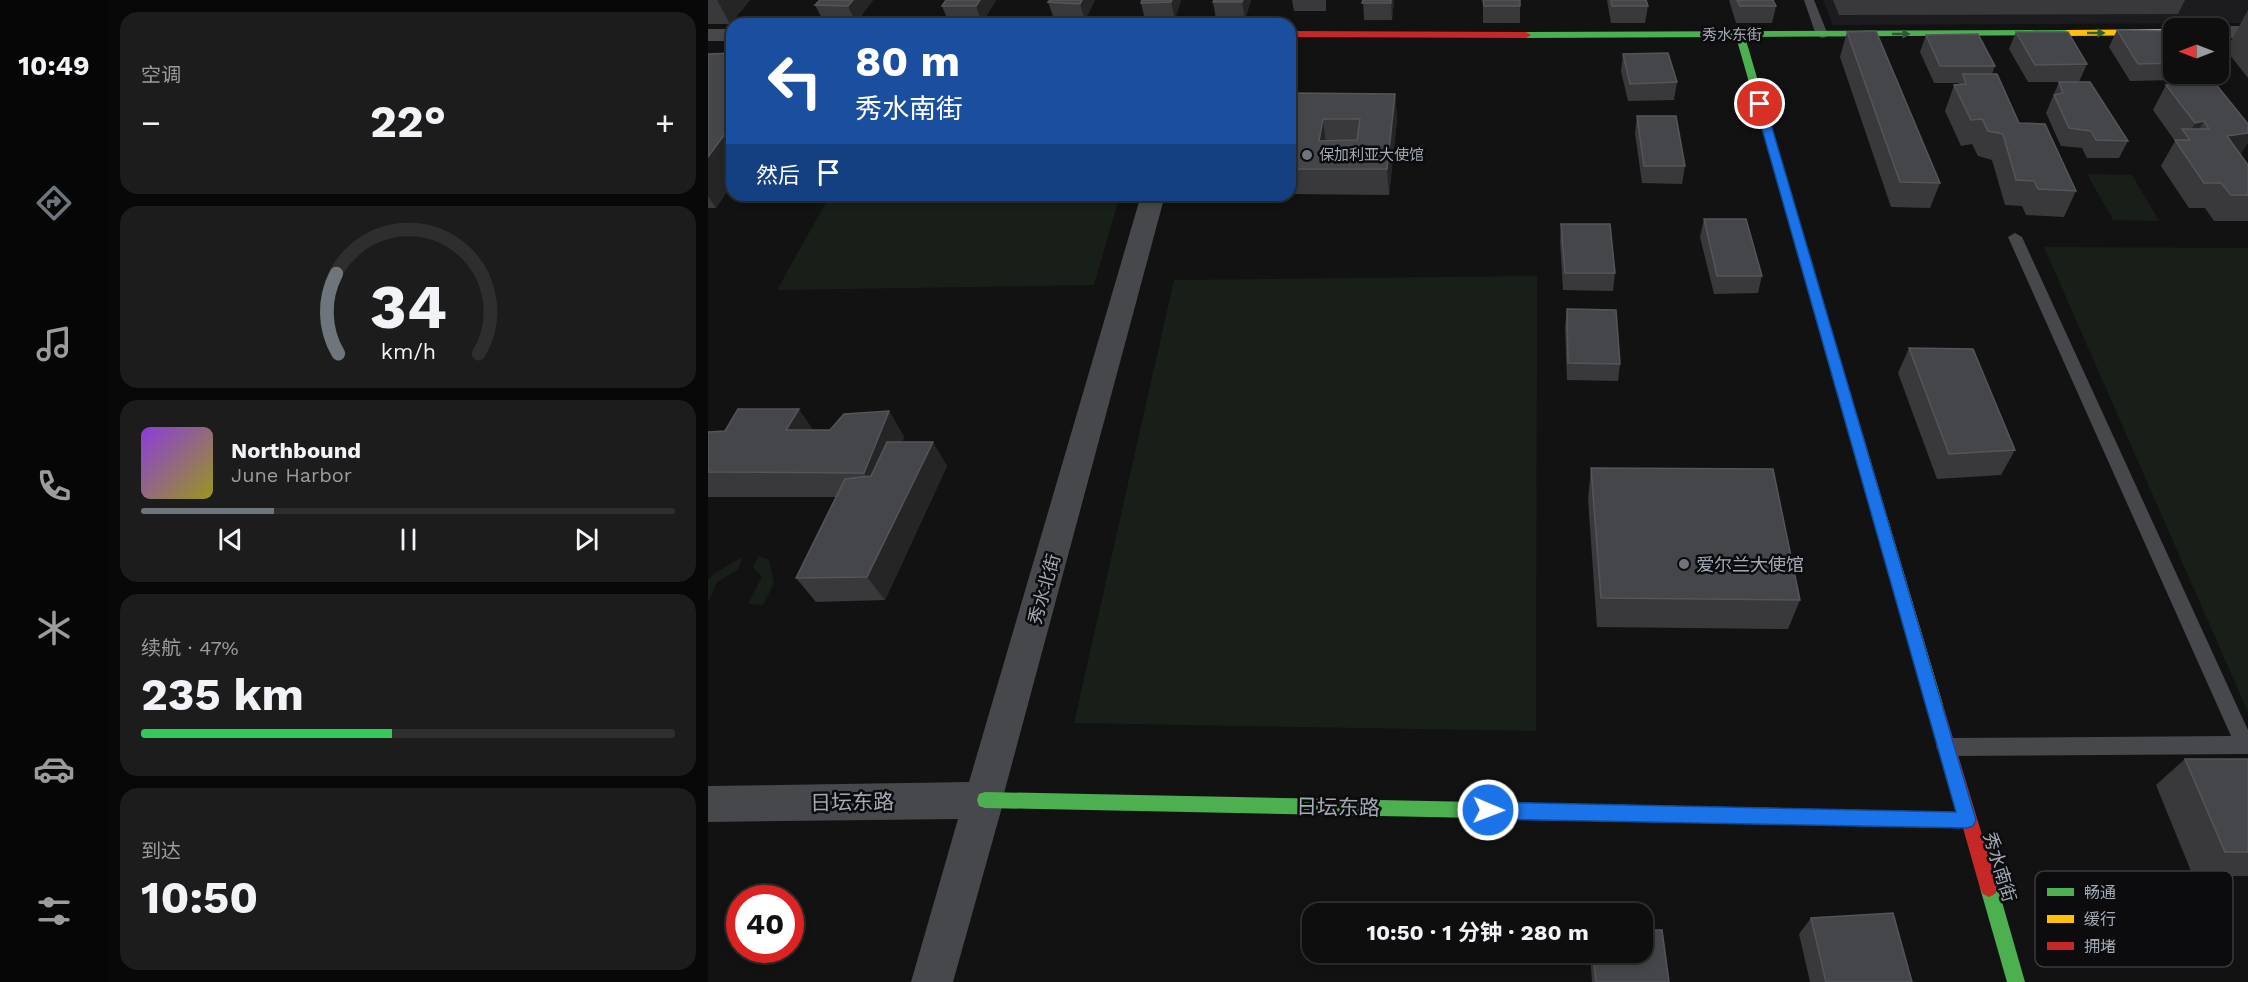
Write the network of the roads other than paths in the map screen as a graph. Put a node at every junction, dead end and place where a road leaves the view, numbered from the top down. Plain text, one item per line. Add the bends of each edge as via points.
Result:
1 (1809, 0) edge
2 (2163, 32) edge
3 (2229, 32) edge
4 (2248, 32) edge
5 (1296, 34) edge
6 (708, 35) edge
7 (726, 35) edge
8 (1740, 35) junction
9 (1822, 35) junction
10 (1151, 201) edge
11 (2016, 237) dead end
12 (2246, 745) edge
13 (1946, 747) junction
14 (985, 800) junction
15 (708, 804) edge
16 (1967, 820) junction
17 (932, 982) edge
18 (2016, 982) edge

1 - 9 lane
9 -> 2 street, 秀水东街
3 - 4 street
5 - 8 street, 秀水东街
6 - 7 street
8 - 9 street, 秀水东街
8 - 13 street, 秀水南街
10 - 14 street, 秀水北街
11 - 12 lane
12 - 13 lane
13 - 16 street, 秀水南街
14 - 15 street, 日坛东路
14 - 16 street, 日坛东路
14 - 17 street, 秀水北街
16 - 18 street, 秀水南街

